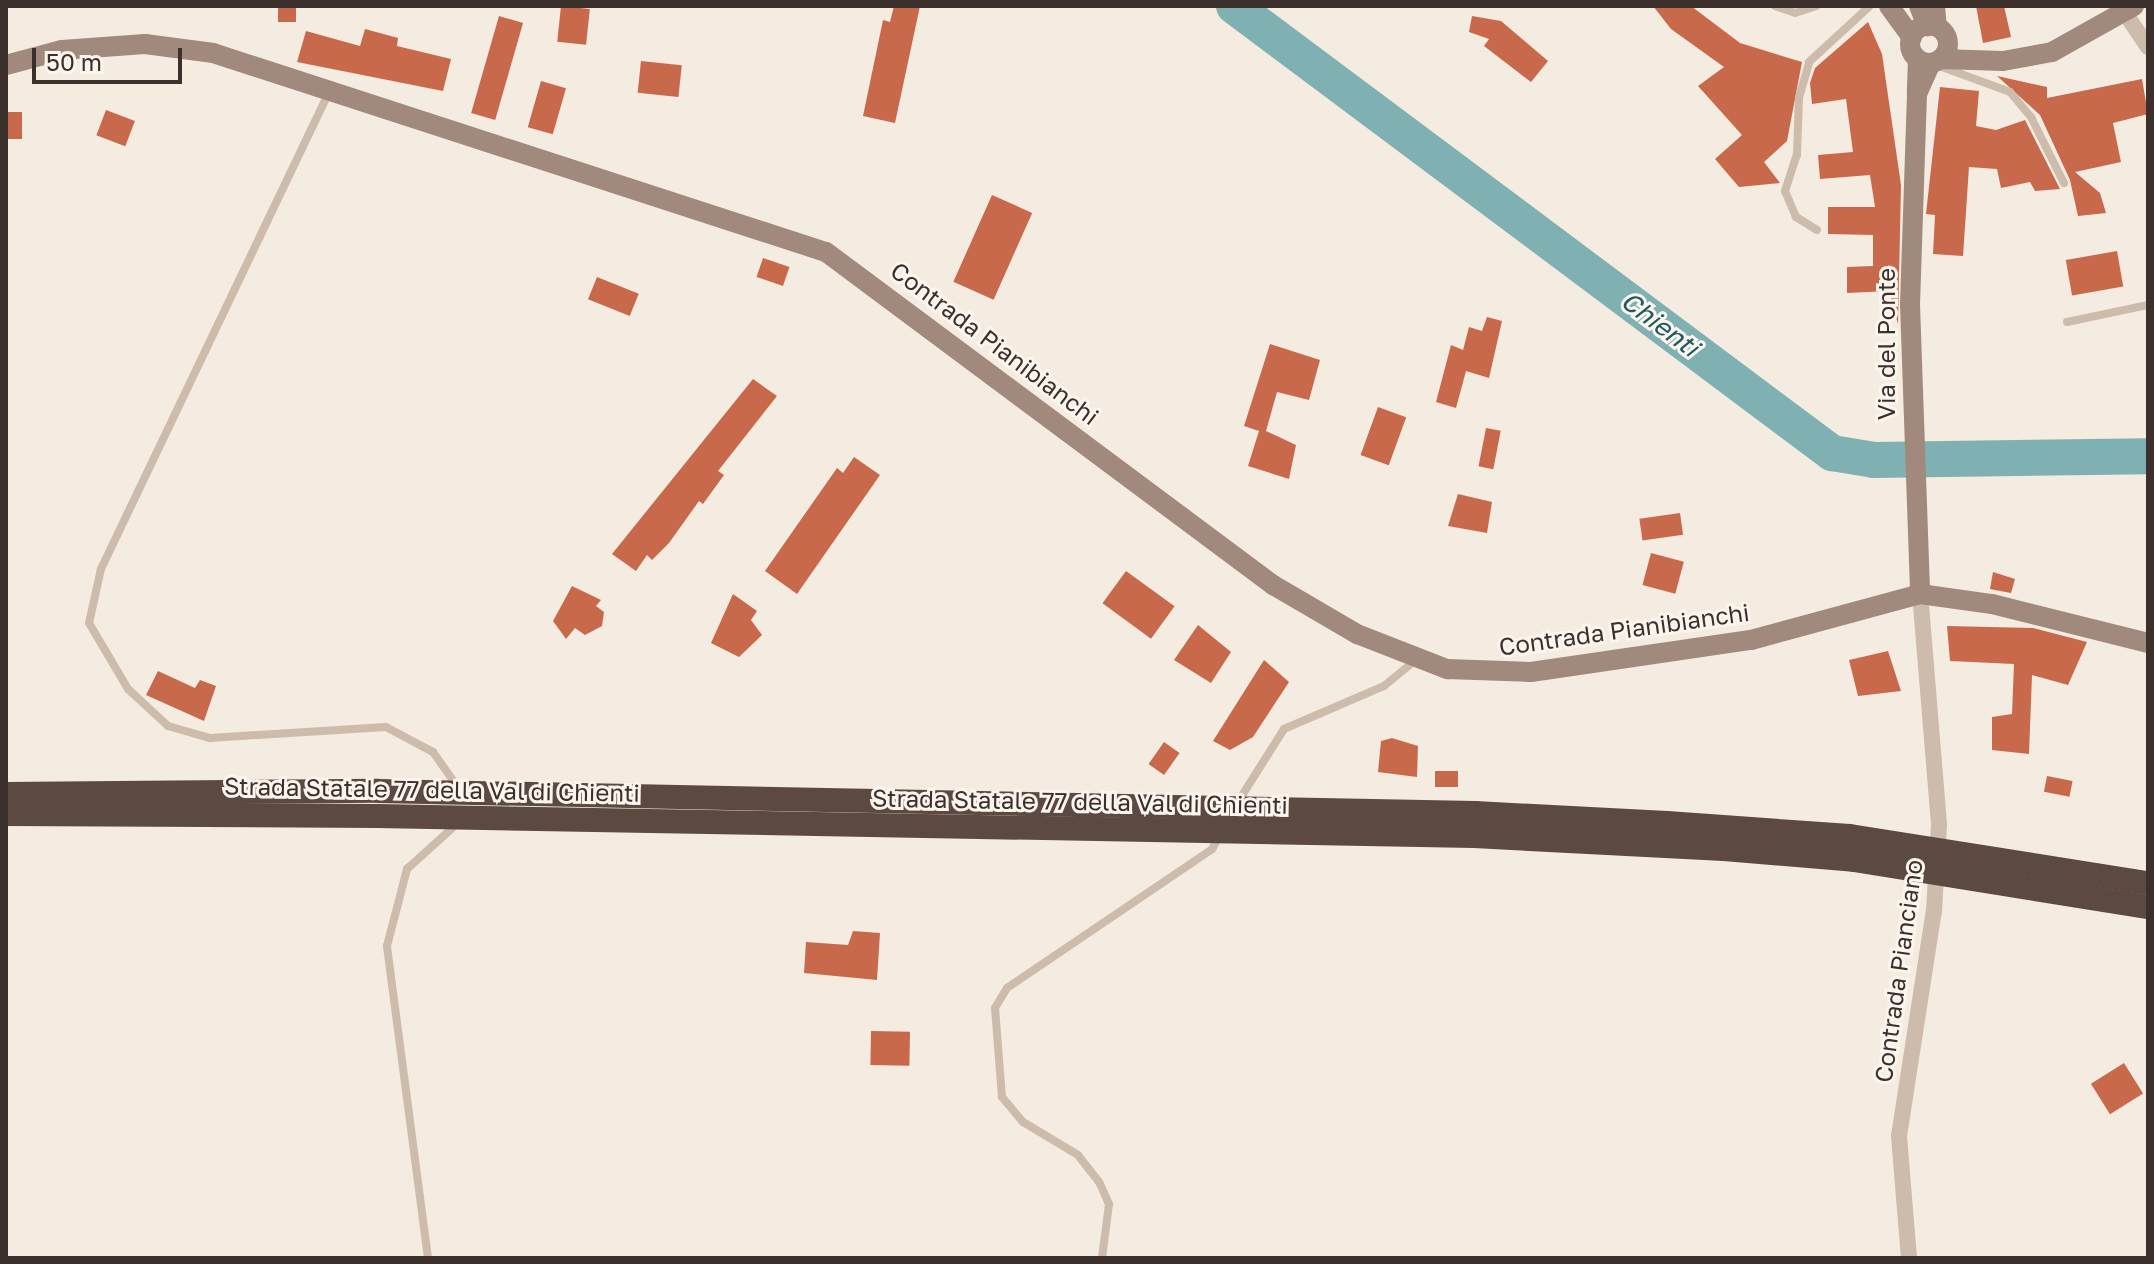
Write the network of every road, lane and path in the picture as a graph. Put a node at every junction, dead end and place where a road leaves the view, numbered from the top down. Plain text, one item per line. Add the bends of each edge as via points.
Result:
1 (1775, 6) edge
2 (1816, 6) edge
3 (1870, 6) edge
4 (1889, 6) edge
5 (1919, 6) edge
6 (2129, 10) edge
7 (1931, 42) edge
8 (2148, 47) edge
9 (6, 65) edge
10 (329, 91) junction
11 (2064, 183) dead end
12 (1817, 230) dead end
13 (2148, 305) edge
14 (2067, 322) dead end
15 (1920, 594) junction
16 (2148, 643) edge
17 (1417, 659) junction
18 (6, 794) edge
19 (377, 803) junction
20 (6, 814) edge
21 (2148, 883) edge
22 (2148, 907) edge
23 (428, 1258) edge
24 (1102, 1258) edge
25 (1909, 1258) edge

1 - 2 lane via 1795,13
3 - 12 lane via 1809,62 1799,98 1797,155 1785,191 1796,217
4 - 7 street
5 - 7 street, Via del Ponte
6 - 7 street via 2052,52 2019,60 1978,58
6 - 8 street
7 - 11 lane via 2010,92 2031,117
7 - 15 street, Via del Ponte via 1917,94 1910,304
9 - 10 street, Contrada Pianibianchi via 62,50 145,44 213,53
10 - 17 street, Contrada Pianibianchi via 826,252 1273,585 1357,634
10 - 23 lane via 101,569 89,623 128,689 168,726 187,735 227,738 386,727 419,741 457,780 460,821 407,869 387,946
13 - 14 lane
15 - 16 street via 1992,604
15 - 17 street, Contrada Pianibianchi via 1751,640 1609,662 1485,674
15 - 25 street, Contrada Pianciano via 1939,813 1934,911 1899,1136
17 - 24 lane via 1384,686 1284,729 1268,747 1212,849 1028,972 995,1008 1002,1097 1023,1122 1078,1155 1099,1182 1109,1204
18 - 19 highway, Strada Statale 77 della Val di Chienti
19 - 20 highway, Strada Statale 77 della Val di Chienti
19 - 21 highway, Strada Statale 77 della Val di Chienti, bridge via 1635,821 1850,836
19 - 22 highway, Strada Statale 77 della Val di Chienti, bridge via 1474,836 1724,849 1854,860

